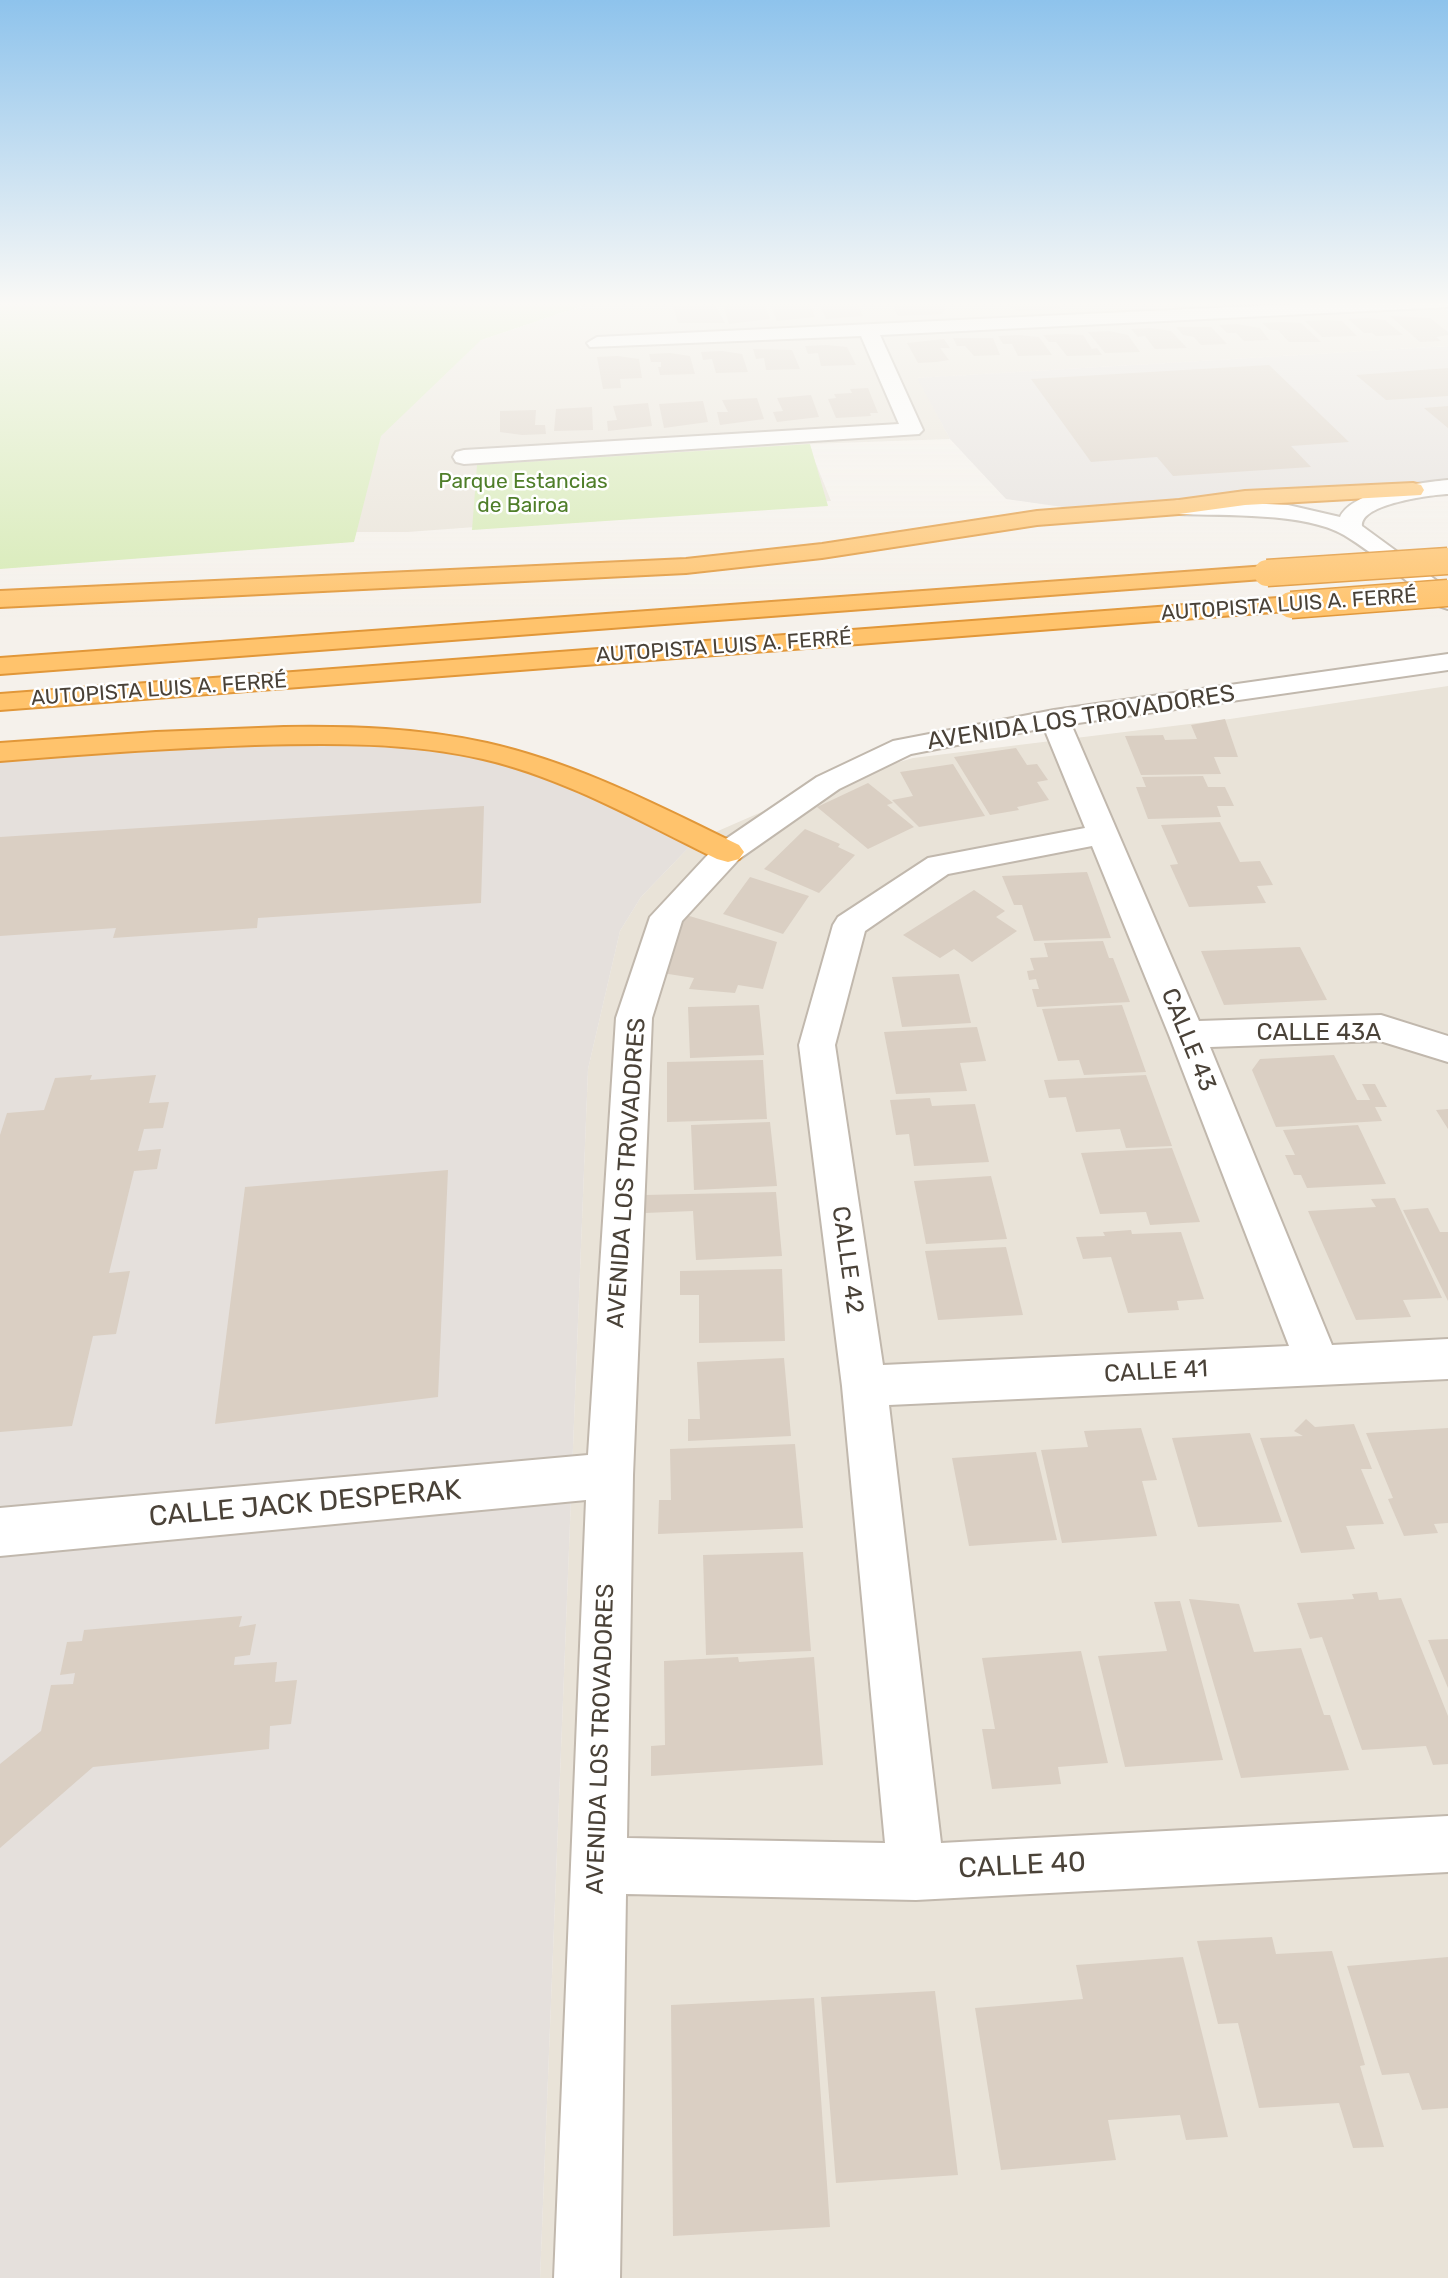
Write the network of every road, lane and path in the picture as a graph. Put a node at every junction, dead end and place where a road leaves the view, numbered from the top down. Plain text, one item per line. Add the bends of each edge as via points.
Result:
1 (902, 407) edge
2 (464, 457) dead end
3 (1448, 487) edge
4 (1413, 490) junction
5 (1179, 507) junction
6 (1351, 529) junction
7 (1448, 561) edge
8 (1448, 593) edge
9 (0, 599) edge
10 (1448, 601) edge
11 (0, 646) edge
12 (182, 652) junction
13 (1448, 662) edge
14 (0, 666) edge
15 (293, 680) junction
16 (0, 702) edge
17 (1054, 718) junction
18 (0, 720) edge
19 (0, 752) edge
20 (1103, 835) junction
21 (728, 852) junction
22 (1187, 1035) junction
23 (1448, 1049) edge
24 (1448, 1359) edge
25 (1318, 1364) junction
26 (864, 1386) junction
27 (610, 1475) junction
28 (0, 1532) edge
29 (1448, 1844) edge
30 (597, 1865) junction
31 (916, 1872) junction
32 (587, 2278) edge

1 - 2 street via 912,430
3 - 4 street
4 - 5 highway via 1244,498
4 - 6 street via 1353,513
5 - 6 street via 1306,514
5 - 9 highway via 1037,518 686,566
6 - 10 street
7 - 12 highway, AUTOPISTA LUIS A. FERRÉ, bridge
8 - 15 highway, AUTOPISTA LUIS A. FERRÉ, bridge
11 - 12 highway via 73,644
12 - 14 highway, AUTOPISTA LUIS A. FERRÉ
13 - 17 street, AVENIDA LOS TROVADORES
15 - 16 highway, AUTOPISTA LUIS A. FERRÉ
15 - 18 highway via 122,710
17 - 20 street, CALLE 43
17 - 21 street, AVENIDA LOS TROVADORES via 903,747 828,783
19 - 21 highway via 145,740 313,735 428,740 519,760 614,797
20 - 22 street, CALLE 43
20 - 26 street, CALLE 42 via 939,865 850,925 817,1045
21 - 27 street, AVENIDA LOS TROVADORES via 667,917 634,1018
22 - 23 street, CALLE 43A via 1381,1028
22 - 25 street, CALLE 43
24 - 25 street, CALLE 41
25 - 26 street, CALLE 41
26 - 31 street, CALLE 42
27 - 28 street, CALLE JACK DESPERAK
27 - 30 street, AVENIDA LOS TROVADORES
29 - 31 street, CALLE 40
30 - 31 street, CALLE 40
30 - 32 street, AVENIDA LOS TROVADORES

